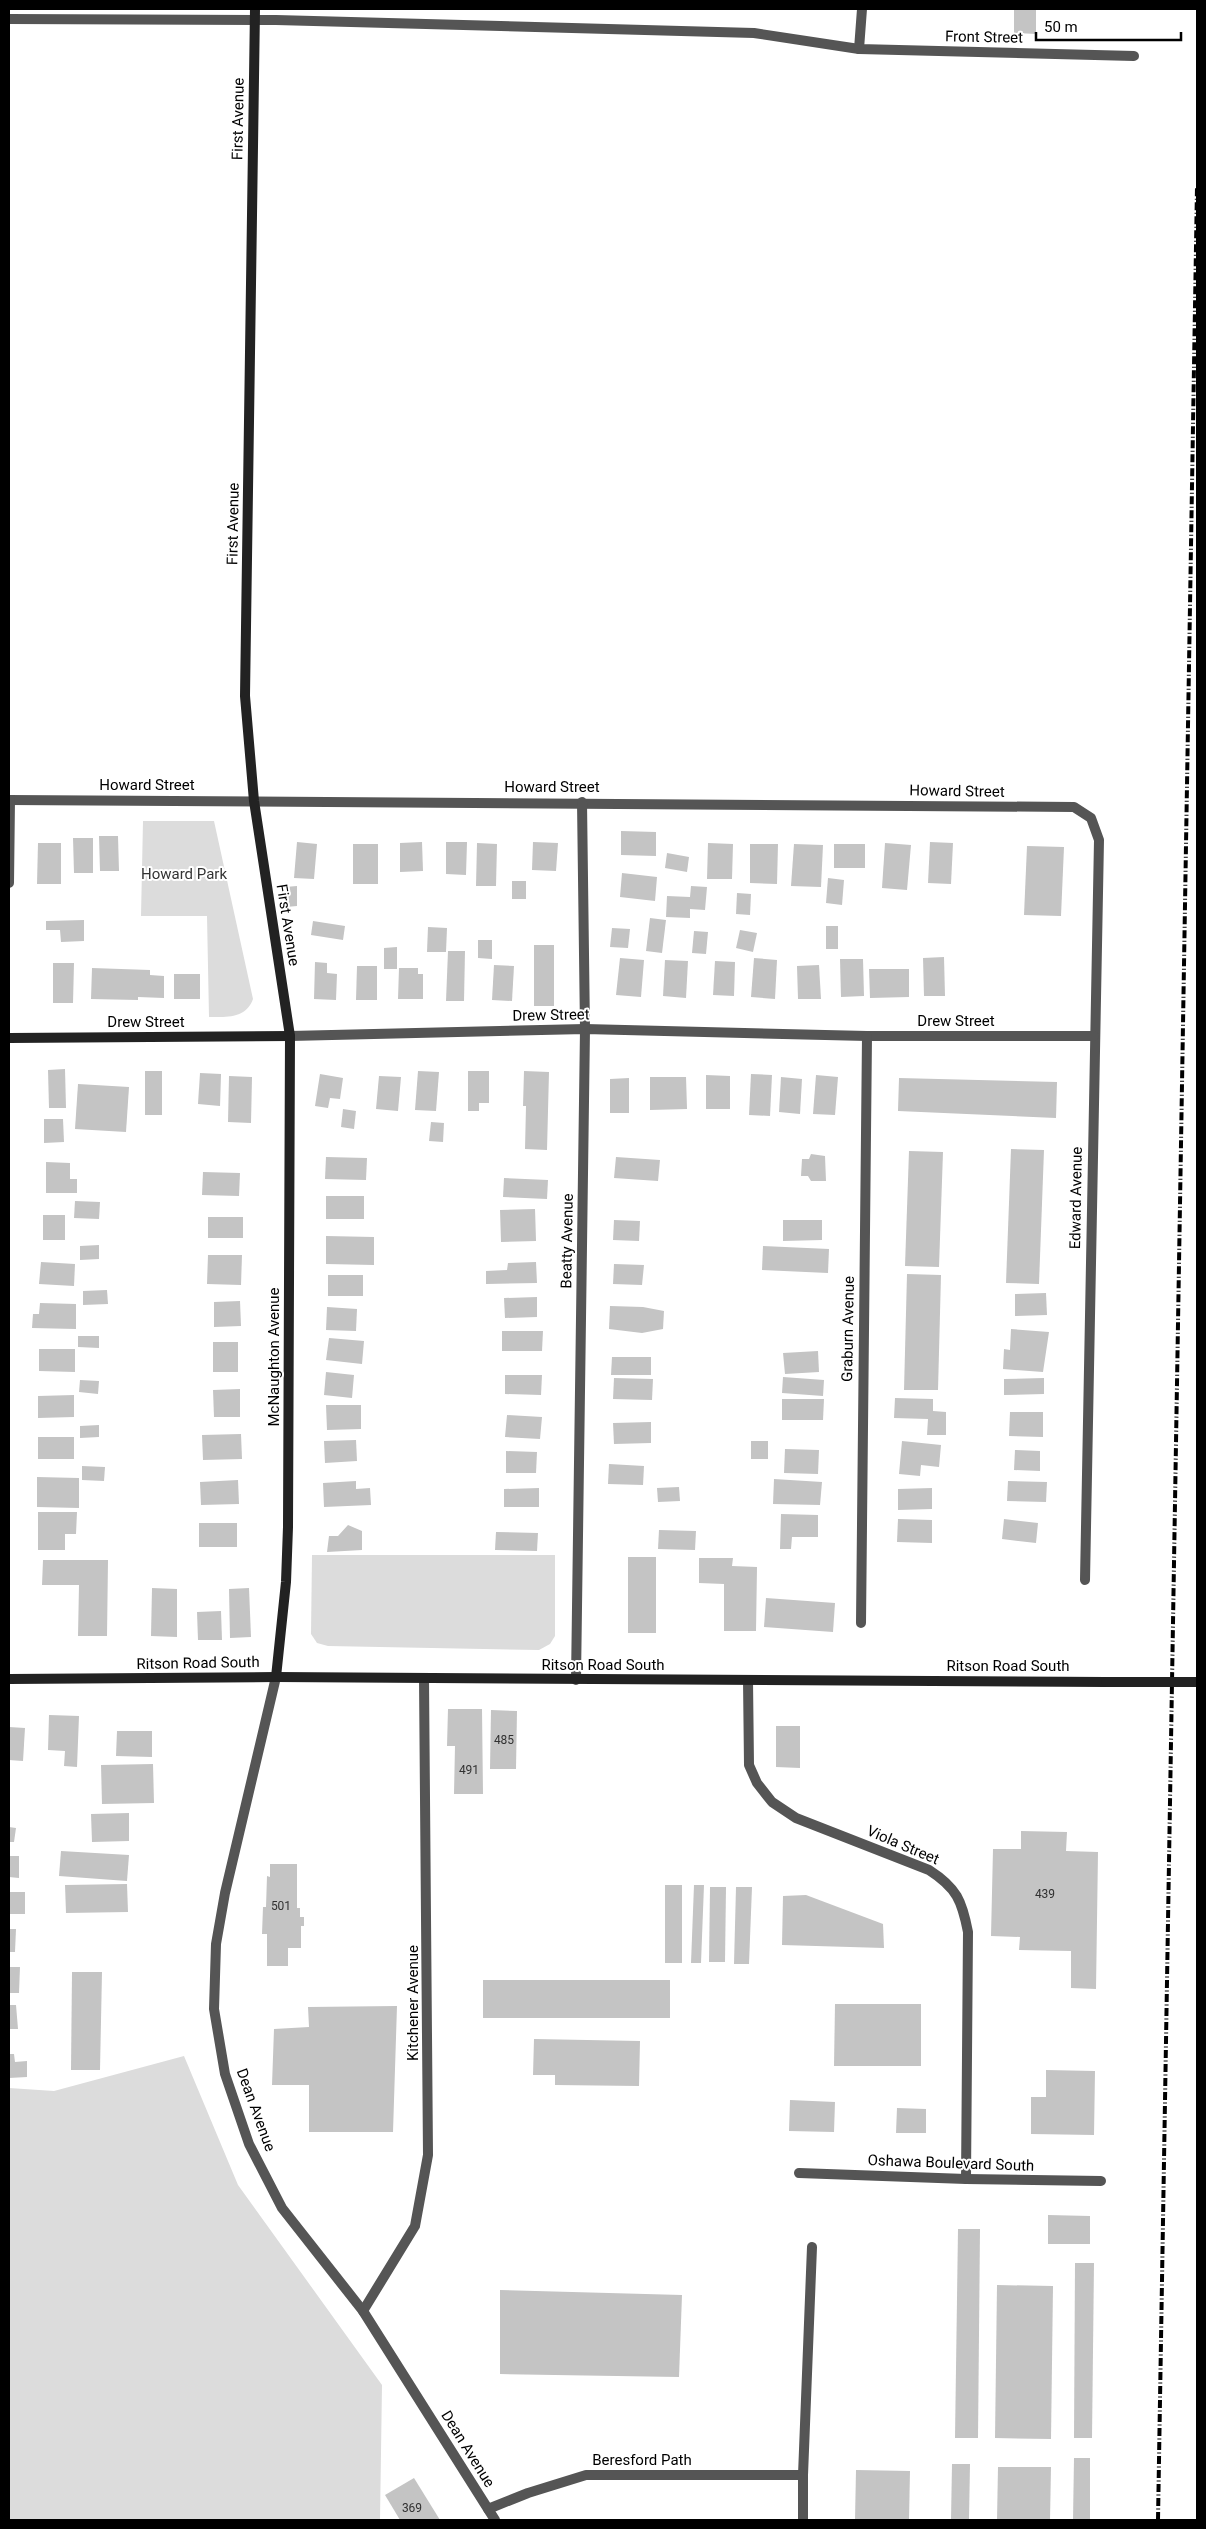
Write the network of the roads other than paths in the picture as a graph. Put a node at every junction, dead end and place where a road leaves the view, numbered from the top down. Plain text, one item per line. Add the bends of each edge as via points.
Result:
1 (255, 9) edge
2 (862, 9) edge
3 (9, 20) edge
4 (255, 20) junction
5 (859, 49) junction
6 (1134, 56) dead end
7 (9, 800) edge
8 (254, 801) junction
9 (582, 802) junction
10 (1091, 818) joint
11 (9, 883) edge
12 (585, 1029) junction
13 (290, 1036) junction
14 (867, 1036) junction
15 (1094, 1036) junction
16 (9, 1038) edge
17 (1085, 1580) dead end
18 (861, 1623) dead end
19 (276, 1677) junction
20 (9, 1679) edge
21 (424, 1679) junction
22 (576, 1680) junction
23 (748, 1680) junction
24 (1197, 1682) edge
25 (800, 2173) dead end
26 (966, 2179) junction
27 (1102, 2181) dead end
28 (812, 2247) dead end
29 (363, 2311) junction
30 (803, 2475) junction
31 (488, 2509) junction
32 (495, 2520) edge
33 (803, 2520) edge

1 - 4 main road, First Avenue
2 - 5 street
3 - 4 street
4 - 5 street via 754,34
4 - 8 main road, First Avenue via 245,696
5 - 6 street, Front Street
7 - 8 street, Howard Street
7 - 11 street
8 - 9 street, Howard Street
8 - 13 main road, First Avenue
9 - 10 street, Howard Street via 1074,807
9 - 12 street, Beatty Avenue
10 - 15 street, Edward Avenue via 1099,840
12 - 13 street, Drew Street
12 - 14 street, Drew Street
12 - 22 street, Beatty Avenue
13 - 16 main road, Drew Street
13 - 19 main road, McNaughton Avenue via 288,1527
14 - 15 street, Drew Street
14 - 18 street, Graburn Avenue
15 - 17 street, Edward Avenue
19 - 20 main road, Ritson Road South
19 - 21 main road, Ritson Road South
19 - 29 street, Dean Avenue via 219,1921 214,2009 225,2074 249,2144 282,2208
21 - 22 main road, Ritson Road South
21 - 29 street, Kitchener Avenue via 428,2155 415,2226
22 - 23 main road, Ritson Road South
23 - 24 main road, Ritson Road South, bridge
23 - 26 street, Viola Street via 749,1765 757,1784 772,1802 796,1818 929,1870 956,1892 963,1907 968,1932
25 - 26 street, Oshawa Boulevard South
26 - 27 street, Oshawa Boulevard South
28 - 30 street
29 - 31 street, Dean Avenue
30 - 31 street, Beresford Path via 586,2475
30 - 33 street
31 - 32 street, Dean Avenue

